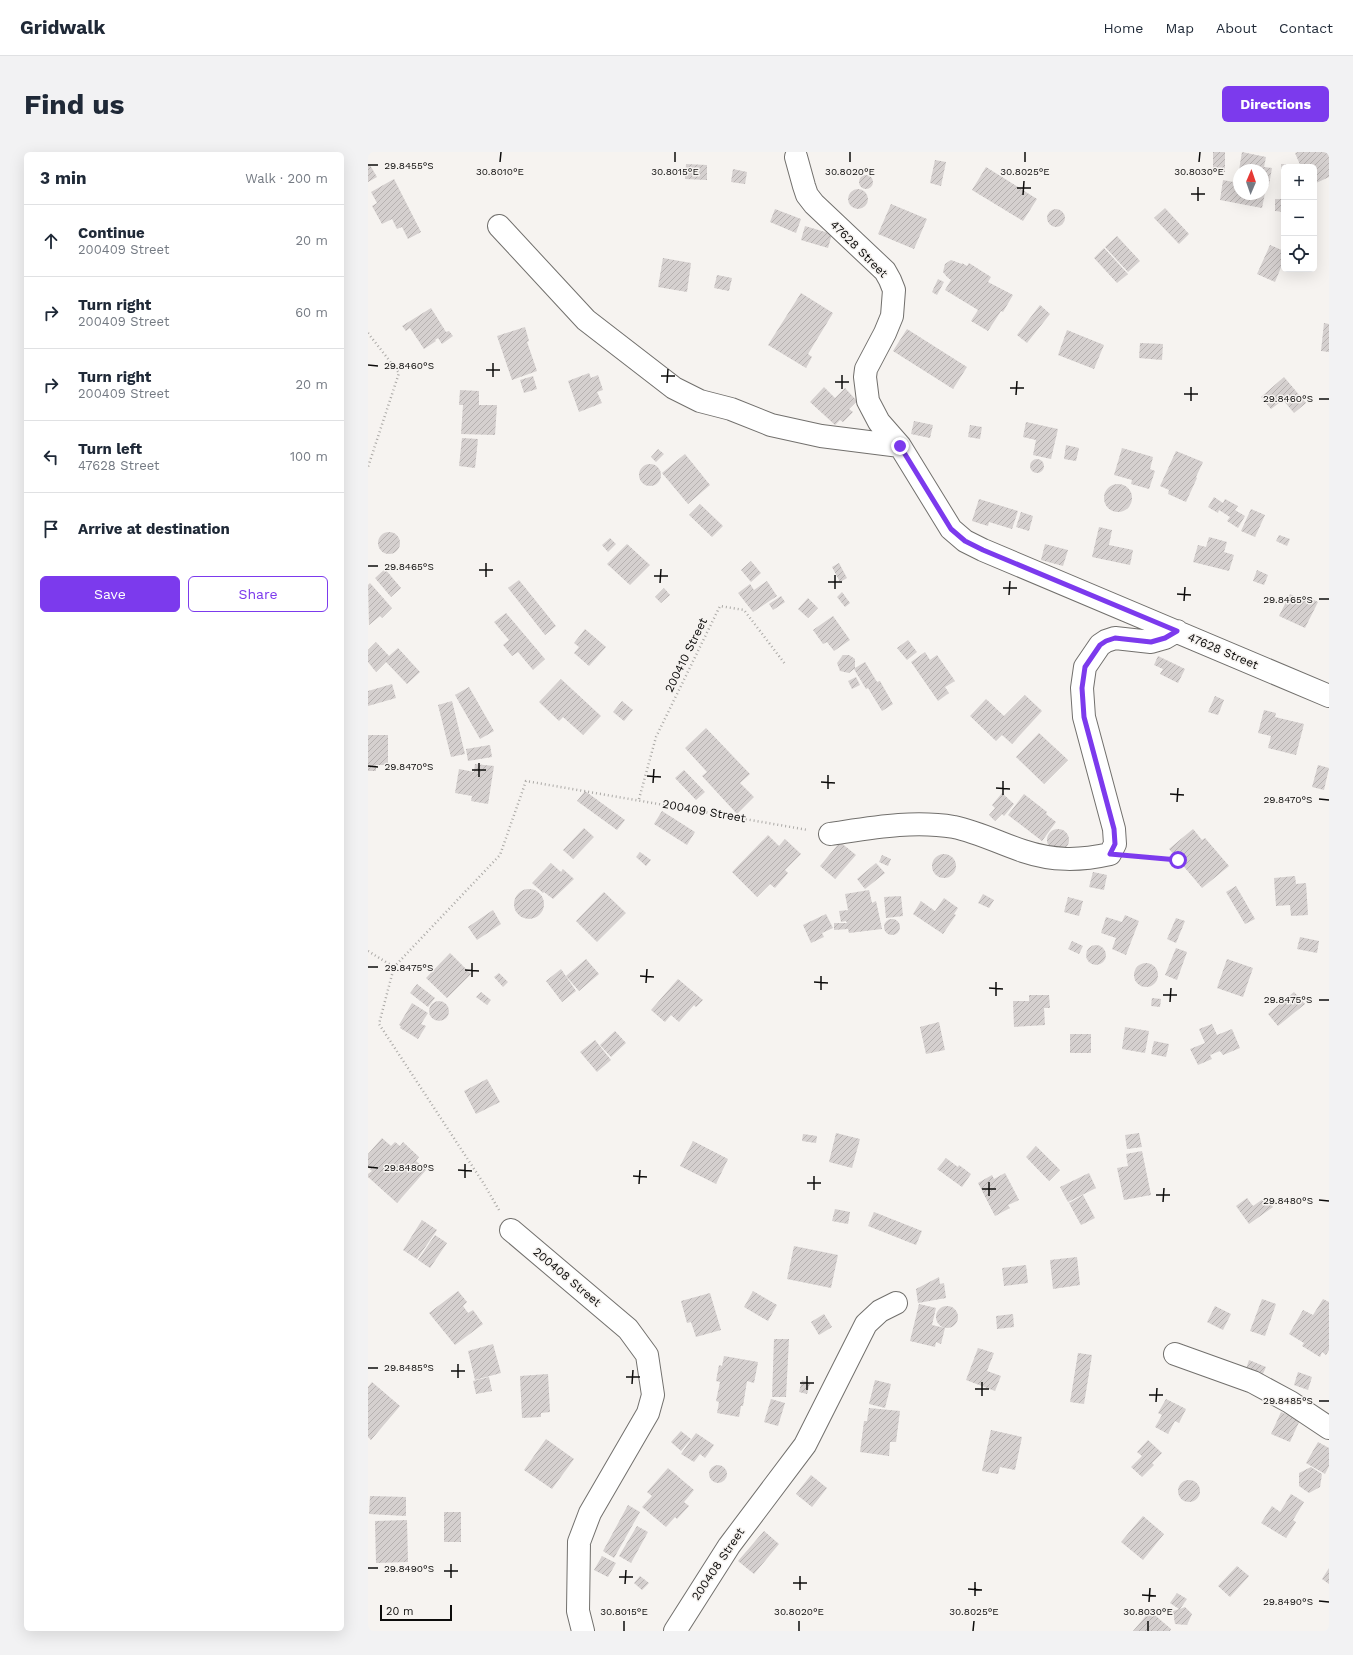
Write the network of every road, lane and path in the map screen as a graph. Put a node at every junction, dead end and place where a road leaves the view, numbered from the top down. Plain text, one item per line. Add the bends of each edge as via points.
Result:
1 (796, 157) dead end
2 (499, 226) dead end
3 (368, 333) edge
4 (900, 446) junction
5 (368, 467) edge
6 (1177, 631) junction
7 (785, 664) dead end
8 (1329, 696) edge
9 (639, 799) junction
10 (830, 834) joint
11 (1110, 854) junction
12 (1178, 860) dead end
13 (368, 951) edge
14 (394, 967) junction
15 (511, 1230) joint
16 (896, 1303) dead end
17 (1175, 1354) dead end
18 (1329, 1428) edge
19 (583, 1631) edge
20 (675, 1631) edge

1 - 4 street, 47628 Street via 807,195 884,271 894,290 892,316 866,369 865,377 868,401 879,422
2 - 4 street via 586,320 674,388 700,401 731,408 772,425 821,436
3 - 5 path via 399,373
4 - 6 street, 47628 Street via 951,529 965,541
6 - 8 street, 47628 Street
6 - 11 street via 1151,642 1115,638 1106,641 1100,645 1085,667 1082,688 1084,717 1114,829 1115,844
7 - 9 path, 200410 Street via 744,610 720,606 656,737
9 - 10 path, 200409 Street
9 - 14 path, 200409 Street via 526,781 500,856
10 - 11 street via 922,824 976,832 1023,851 1055,858 1089,858
11 - 12 path
13 - 14 path
14 - 15 path via 379,1024 484,1184
15 - 19 street, 200408 Street via 628,1329 647,1355 653,1395 648,1414 590,1513 579,1542 578,1611
16 - 20 street, 200408 Street via 880,1311 866,1324 805,1445 729,1546
17 - 18 street via 1253,1382 1290,1402

